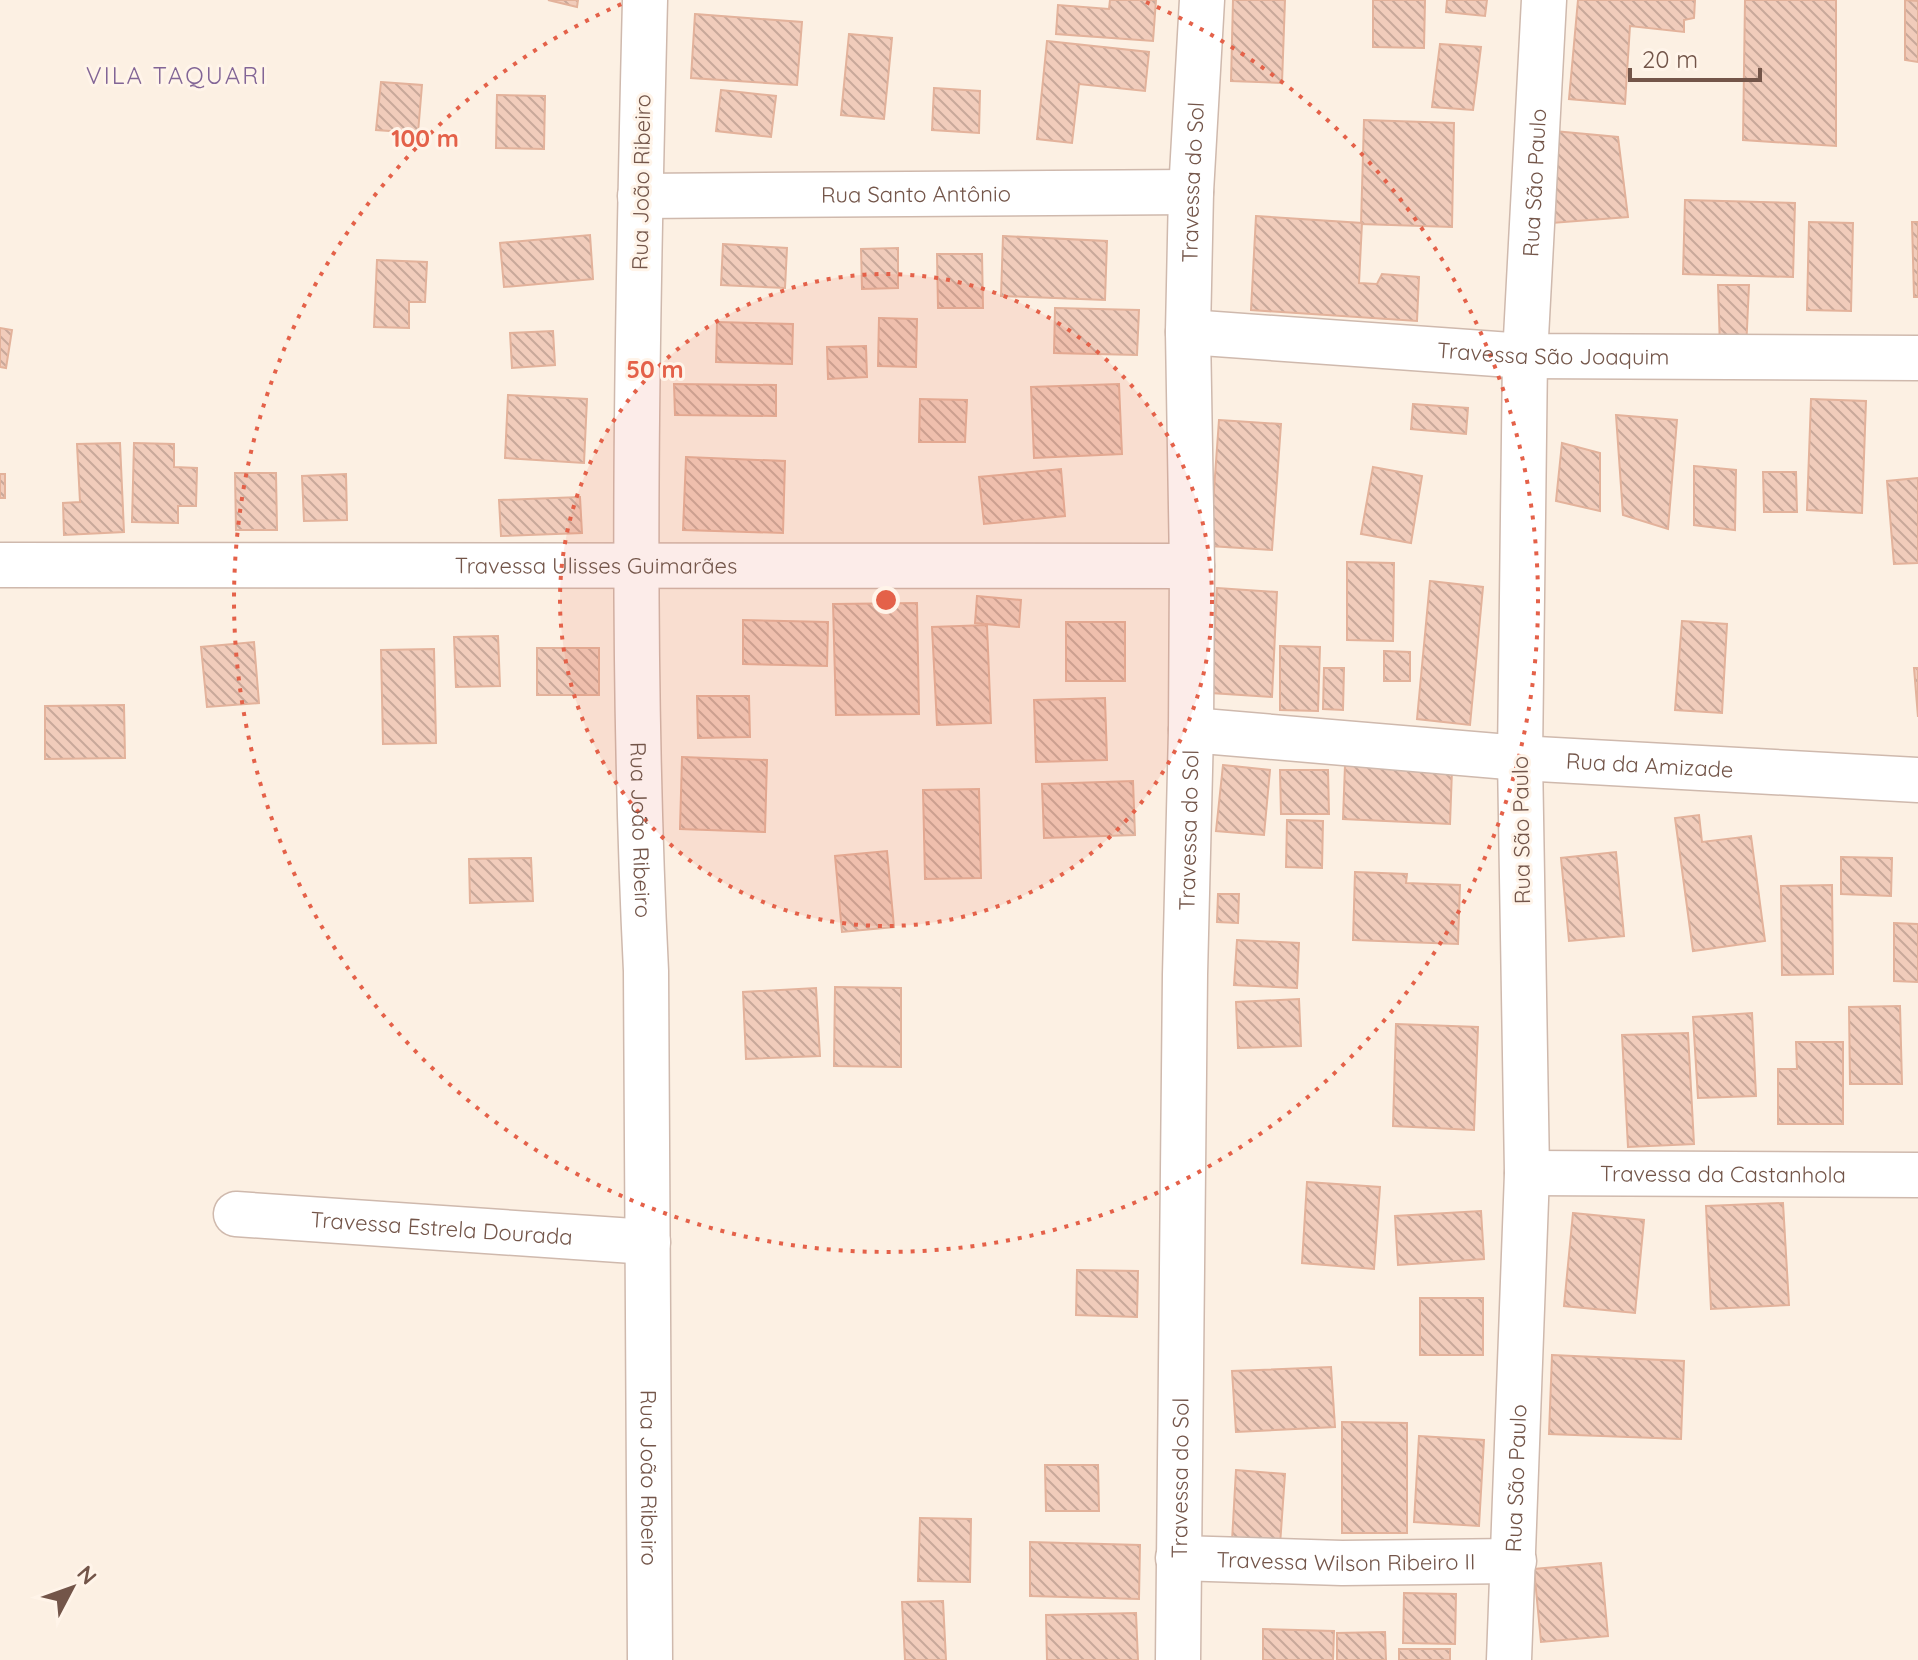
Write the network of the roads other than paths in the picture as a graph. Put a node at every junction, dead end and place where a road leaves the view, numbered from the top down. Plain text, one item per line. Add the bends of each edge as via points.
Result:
1 (645, 0) edge
2 (1202, 0) edge
3 (1544, 0) edge
4 (1191, 192) junction
5 (640, 196) junction
6 (1188, 332) junction
7 (1525, 356) junction
8 (1918, 358) edge
9 (0, 565) edge
10 (1192, 566) junction
11 (637, 567) junction
12 (1191, 730) junction
13 (1520, 758) junction
14 (1918, 780) edge
15 (1527, 1173) junction
16 (1918, 1175) edge
17 (236, 1214) dead end
18 (648, 1242) junction
19 (1178, 1558) junction
20 (1514, 1561) junction
21 (650, 1660) edge
22 (1178, 1660) edge
23 (1509, 1660) edge

1 - 5 street, Rua João Ribeiro
2 - 4 street, Travessa do Sol
3 - 7 street, Rua São Paulo
4 - 5 street, Rua Santo Antônio
4 - 6 street, Travessa do Sol
5 - 11 street, Rua João Ribeiro
6 - 7 street, Travessa São Joaquim
6 - 10 street, Travessa do Sol
7 - 8 street, Travessa São Joaquim
7 - 13 street, Rua São Paulo
9 - 11 street, Travessa Ulisses Guimarães
10 - 11 street, Travessa Ulisses Guimarães
10 - 12 street, Travessa do Sol
11 - 18 street, Rua João Ribeiro
12 - 13 street, Rua da Amizade
12 - 19 street, Travessa do Sol
13 - 14 street, Rua da Amizade
13 - 15 street, Rua São Paulo
15 - 16 street, Travessa da Castanhola
15 - 20 street, Rua São Paulo
17 - 18 street, Travessa Estrela Dourada
18 - 21 street, Rua João Ribeiro
19 - 20 street, Travessa Wilson Ribeiro II
19 - 22 street, Travessa do Sol
20 - 23 street, Rua São Paulo

